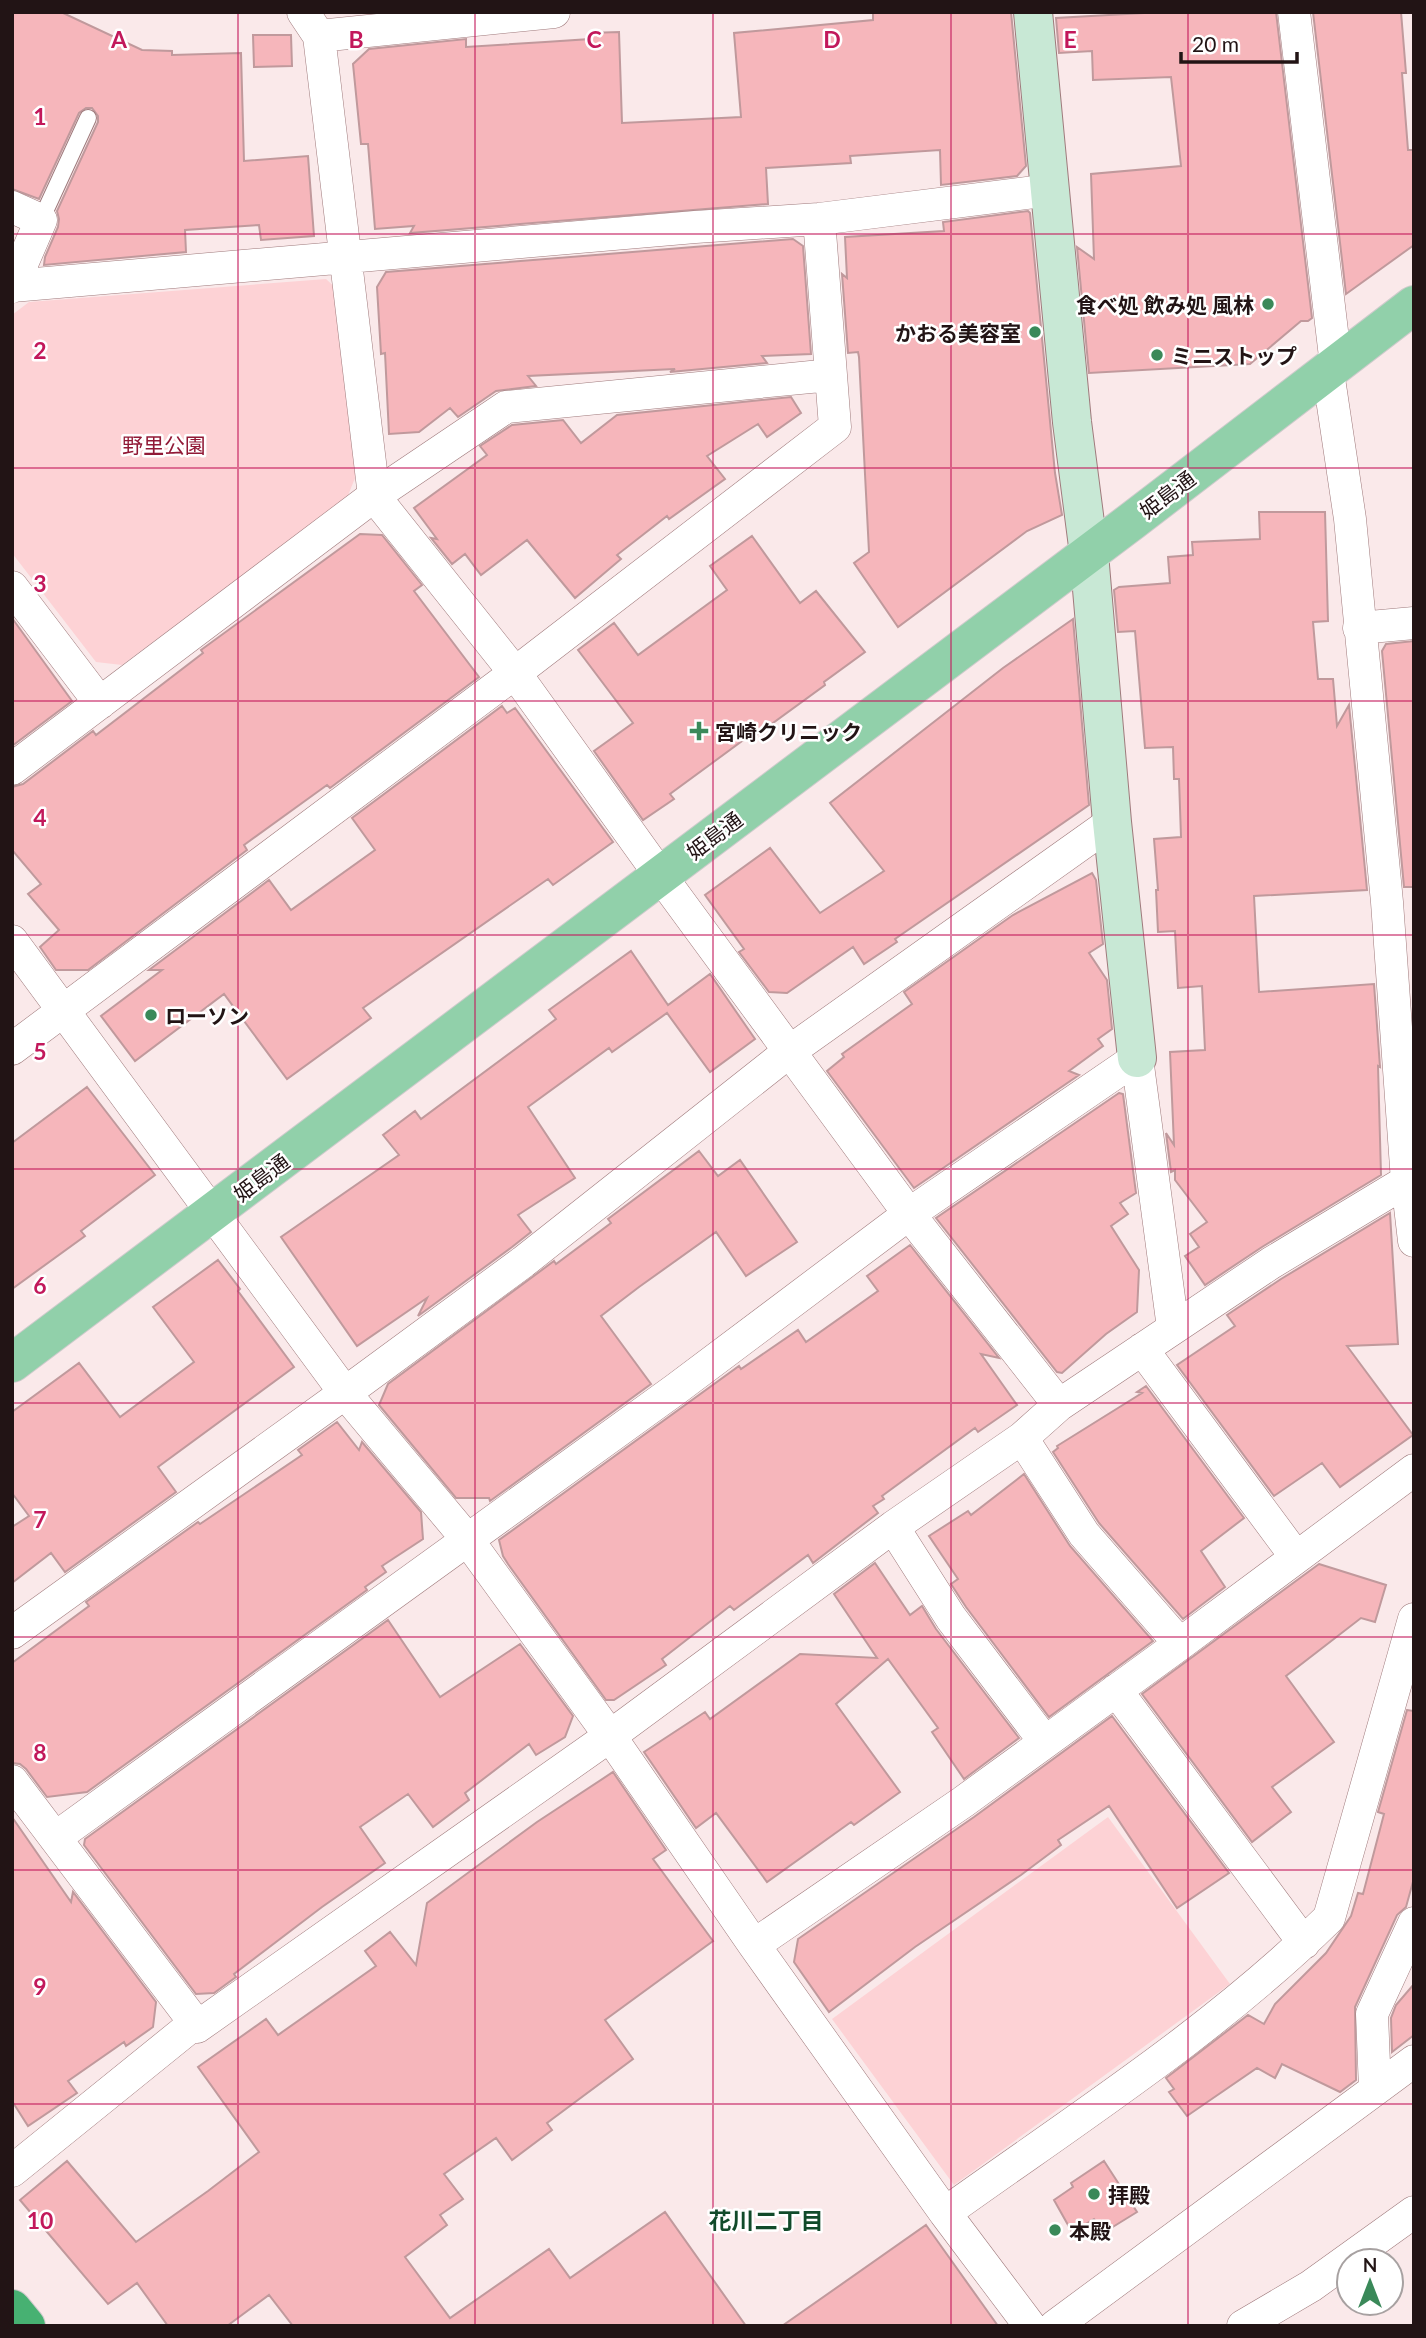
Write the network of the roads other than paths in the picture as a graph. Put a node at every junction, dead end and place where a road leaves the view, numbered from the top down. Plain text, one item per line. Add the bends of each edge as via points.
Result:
1 (554, 12) edge
2 (1033, 12) edge
3 (1294, 12) edge
4 (311, 24) edge
5 (88, 118) dead end
6 (1050, 190) junction
7 (12, 207) edge
8 (819, 219) junction
9 (41, 220) junction
10 (346, 258) junction
11 (12, 287) edge
12 (1414, 305) edge
13 (1332, 368) junction
14 (831, 375) junction
15 (374, 496) junction
16 (1088, 554) junction
17 (12, 587) edge
18 (1414, 623) edge
19 (1359, 628) junction
20 (515, 673) junction
21 (100, 702) junction
22 (12, 769) edge
23 (1112, 822) junction
24 (660, 875) junction
25 (1401, 901) edge
26 (12, 941) edge
27 (65, 1010) junction
28 (12, 1049) edge
29 (790, 1051) junction
30 (1137, 1059) junction
31 (1407, 1181) junction
32 (212, 1214) junction
33 (909, 1214) junction
34 (1414, 1241) edge
35 (1173, 1328) junction
36 (1142, 1349) junction
37 (12, 1363) edge
38 (345, 1393) junction
39 (1059, 1405) junction
40 (1023, 1438) junction
41 (1414, 1470) edge
42 (893, 1527) junction
43 (467, 1539) junction
44 (1296, 1557) junction
45 (1414, 1619) edge
46 (12, 1633) edge
47 (1180, 1644) junction
48 (1116, 1690) junction
49 (610, 1736) junction
50 (1045, 1742) junction
51 (12, 1781) edge
52 (55, 1838) junction
53 (1414, 1923) edge
54 (1304, 1943) junction
55 (754, 1945) junction
56 (195, 2023) junction
57 (1414, 2061) edge
58 (1375, 2089) junction
59 (12, 2171) edge
60 (1414, 2212) edge
61 (945, 2213) junction
62 (12, 2309) edge
63 (26, 2326) edge
64 (1030, 2326) edge
65 (1055, 2326) edge
66 (1243, 2326) edge

1 - 4 street
2 - 6 street
3 - 13 street
4 - 10 street
5 - 9 lane
6 - 8 street
6 - 16 street
7 - 9 street
8 - 10 street
8 - 14 street
9 - 11 street
10 - 11 street
10 - 15 street
12 - 13 main road, 姫島通
13 - 16 main road, 姫島通
13 - 19 street
14 - 15 street via 506,407
14 - 20 street via 835,427
15 - 20 street
15 - 21 street
16 - 23 street
16 - 24 main road, 姫島通
17 - 21 street
18 - 19 street
19 - 25 street
20 - 24 street
20 - 27 street
21 - 22 street
23 - 29 street
23 - 30 street
24 - 29 street
24 - 32 main road, 姫島通
25 - 31 street
26 - 27 street
27 - 28 street
27 - 32 street
29 - 33 street
29 - 38 street via 523,1262
30 - 33 street
30 - 35 street
31 - 34 street
31 - 35 street
32 - 37 main road, 姫島通
32 - 38 street
33 - 39 street
33 - 43 street via 676,1390
35 - 36 street
36 - 39 street
36 - 44 street
38 - 43 street
38 - 46 street
39 - 40 street
40 - 42 street
40 - 47 street via 1084,1534
41 - 44 street
42 - 49 street
42 - 50 street via 951,1618
43 - 49 street
43 - 52 street
44 - 47 street
45 - 54 street via 1329,1918
47 - 48 street
48 - 50 street
48 - 54 street
49 - 55 street
49 - 56 street via 197,2026
50 - 55 street
51 - 52 street
52 - 56 street
53 - 58 street via 1372,2014
54 - 61 street via 1209,2024
55 - 61 street
56 - 59 street
57 - 58 street
58 - 65 street
60 - 66 street via 1311,2286
61 - 64 street
62 - 63 highway

